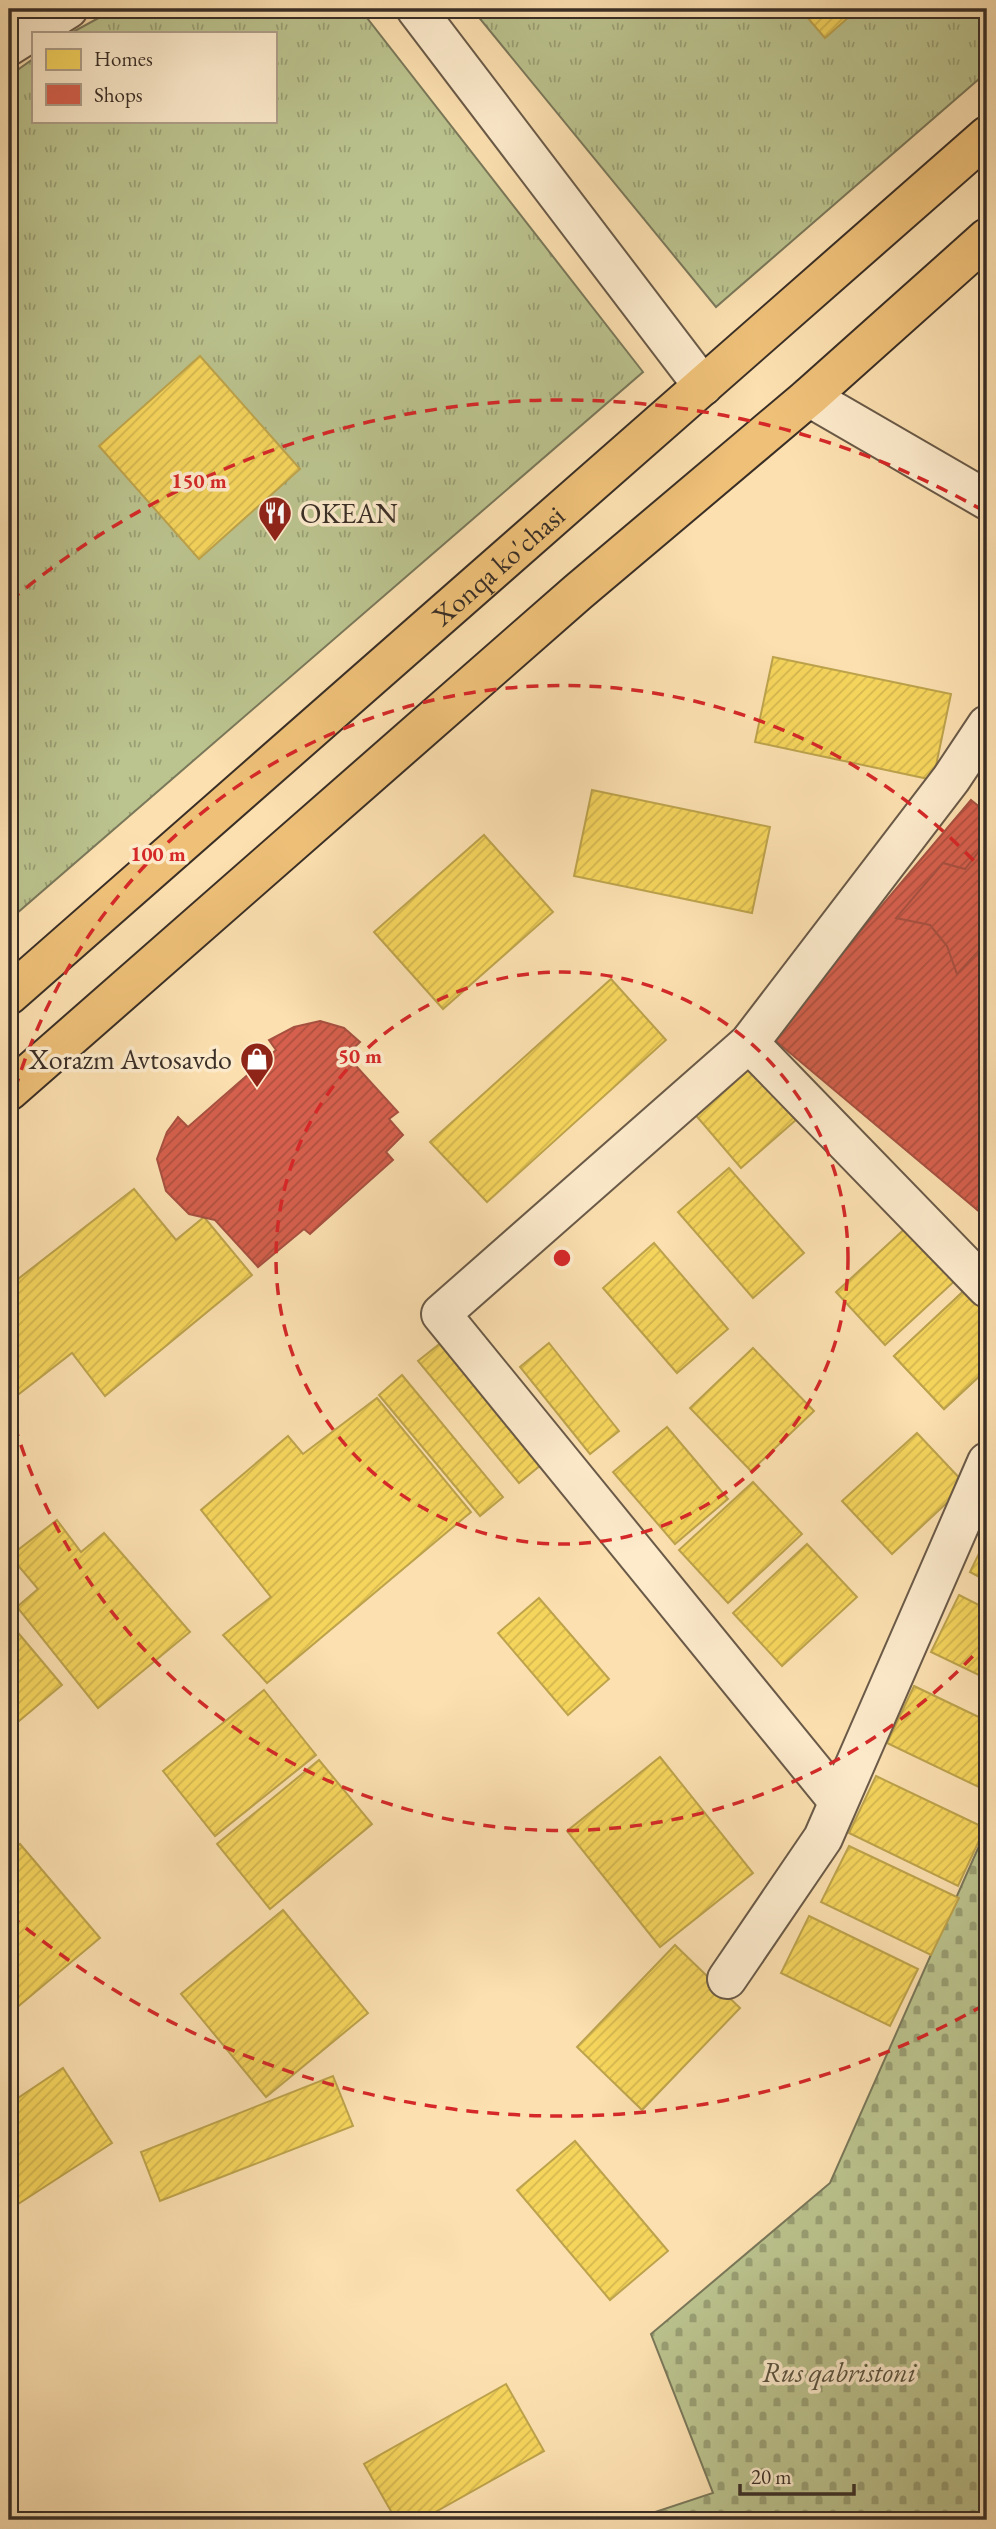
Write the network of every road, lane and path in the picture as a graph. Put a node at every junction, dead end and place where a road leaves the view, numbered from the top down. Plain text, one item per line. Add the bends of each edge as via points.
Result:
1 (68, 9) edge
2 (416, 9) edge
3 (9, 46) edge
4 (987, 136) edge
5 (987, 238) edge
6 (703, 386) junction
7 (809, 397) junction
8 (987, 500) edge
9 (987, 725) edge
10 (9, 995) edge
11 (749, 1043) junction
12 (9, 1091) edge
13 (987, 1288) edge
14 (987, 1462) edge
15 (838, 1801) junction
16 (727, 1979) dead end

1 - 3 street
2 - 6 street
4 - 6 main road, Xonqa ko'chasi
5 - 7 main road
6 - 10 main road, Xonqa ko'chasi
7 - 8 street
7 - 12 main road via 578,592
9 - 11 street via 951,779
11 - 13 street
11 - 15 street via 441,1314
14 - 15 street
15 - 16 street via 823,1838

